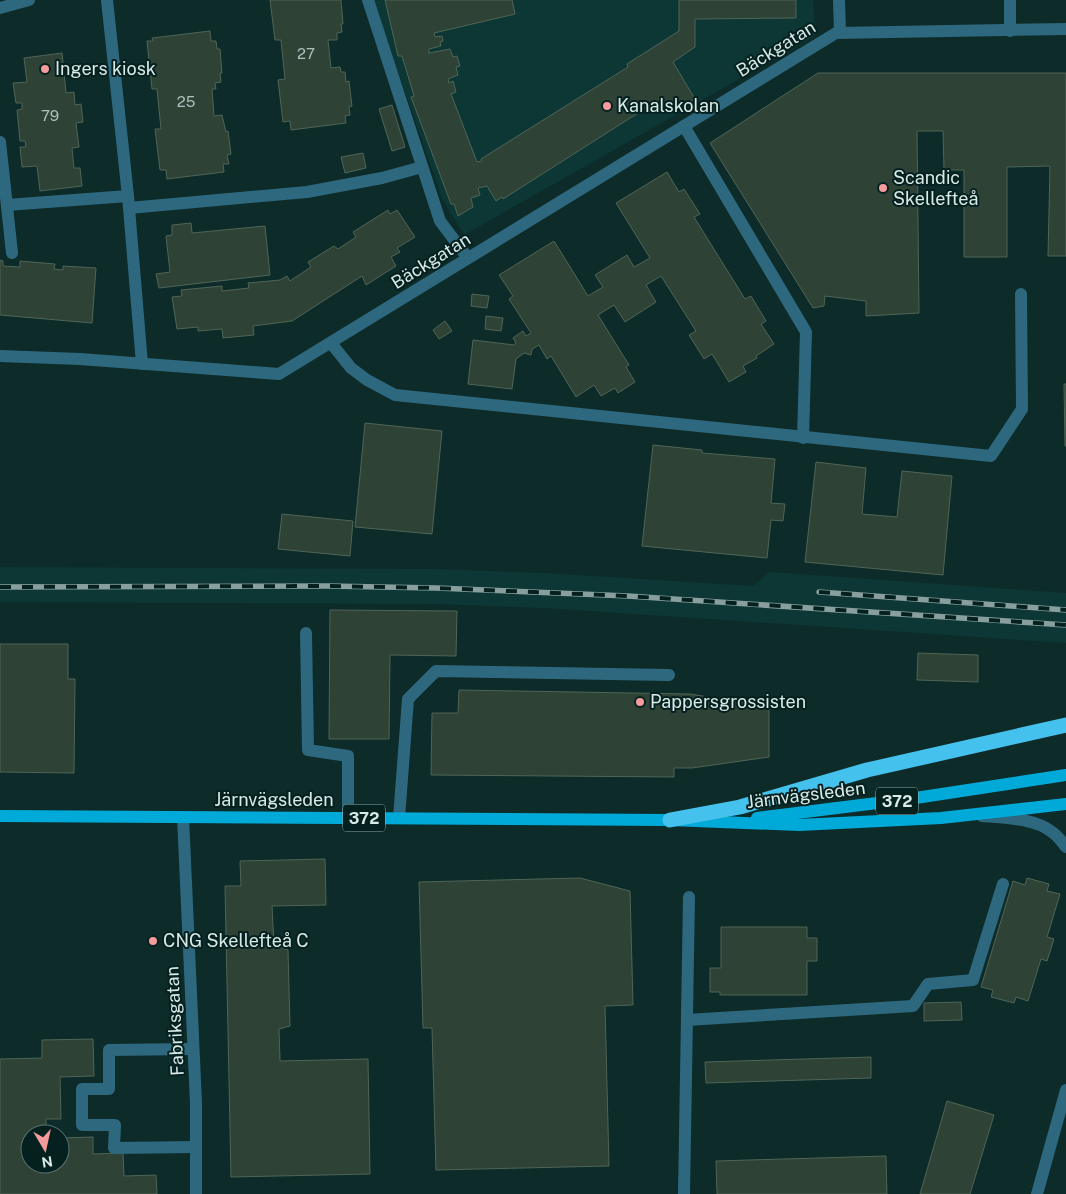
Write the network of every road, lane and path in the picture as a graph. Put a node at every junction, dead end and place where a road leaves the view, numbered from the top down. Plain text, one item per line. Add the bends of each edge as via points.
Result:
1 (29, 0) edge
2 (107, 0) edge
3 (368, 0) edge
4 (839, 0) edge
5 (1010, 0) edge
6 (0, 8) edge
7 (1066, 29) edge
8 (1010, 31) junction
9 (840, 32) junction
10 (684, 126) junction
11 (0, 142) edge
12 (422, 167) junction
13 (129, 202) junction
14 (7, 205) junction
15 (5, 226) edge
16 (12, 252) dead end
17 (468, 258) junction
18 (1021, 294) dead end
19 (331, 343) junction
20 (0, 356) edge
21 (142, 364) junction
22 (803, 438) junction
23 (306, 634) dead end
24 (669, 675) dead end
25 (1066, 725) edge
26 (1066, 775) edge
27 (1066, 804) edge
28 (975, 815) junction
29 (0, 816) edge
30 (183, 817) junction
31 (348, 818) junction
32 (399, 818) junction
33 (670, 820) junction
34 (728, 823) junction
35 (1066, 847) edge
36 (1003, 884) dead end
37 (690, 897) dead end
38 (687, 1020) junction
39 (193, 1049) junction
40 (1066, 1090) edge
41 (196, 1147) junction
42 (196, 1194) edge
43 (684, 1194) edge
44 (1037, 1194) edge

1 - 6 street
2 - 13 street
3 - 12 street
4 - 9 street
5 - 8 street
7 - 8 street
8 - 9 street
9 - 10 street, Bäckgatan
10 - 17 street, Bäckgatan
10 - 22 street via 806,332
11 - 14 street
12 - 13 street via 307,192
12 - 17 street via 440,221
13 - 14 street
13 - 21 street
14 - 15 street
15 - 16 street
17 - 19 street, Bäckgatan
18 - 22 street via 1022,409 991,456
19 - 21 street, Bäckgatan via 279,374
19 - 22 street via 351,368 395,396
20 - 21 street, Bäckgatan
23 - 31 street via 308,750 348,756
24 - 32 street via 436,671 408,699
25 - 33 highway via 867,770 740,807
26 - 34 main road, Järnvägsleden / 372
27 - 28 main road, Järnvägsleden
28 - 34 main road, Järnvägsleden via 799,825
28 - 35 street via 1040,825
29 - 30 main road, Järnvägsleden / 372
30 - 31 main road, Järnvägsleden / 372
30 - 39 street, Fabriksgatan
31 - 32 main road, Järnvägsleden / 372
32 - 33 main road, Järnvägsleden / 372
33 - 34 main road, Järnvägsleden / 372
36 - 38 street via 973,980 928,984 913,1006
37 - 38 street
38 - 43 street
39 - 41 street, Fabriksgatan
39 - 41 street via 109,1050 109,1089 82,1089 82,1125 115,1125 114,1148
40 - 44 street
41 - 42 street, Fabriksgatan

